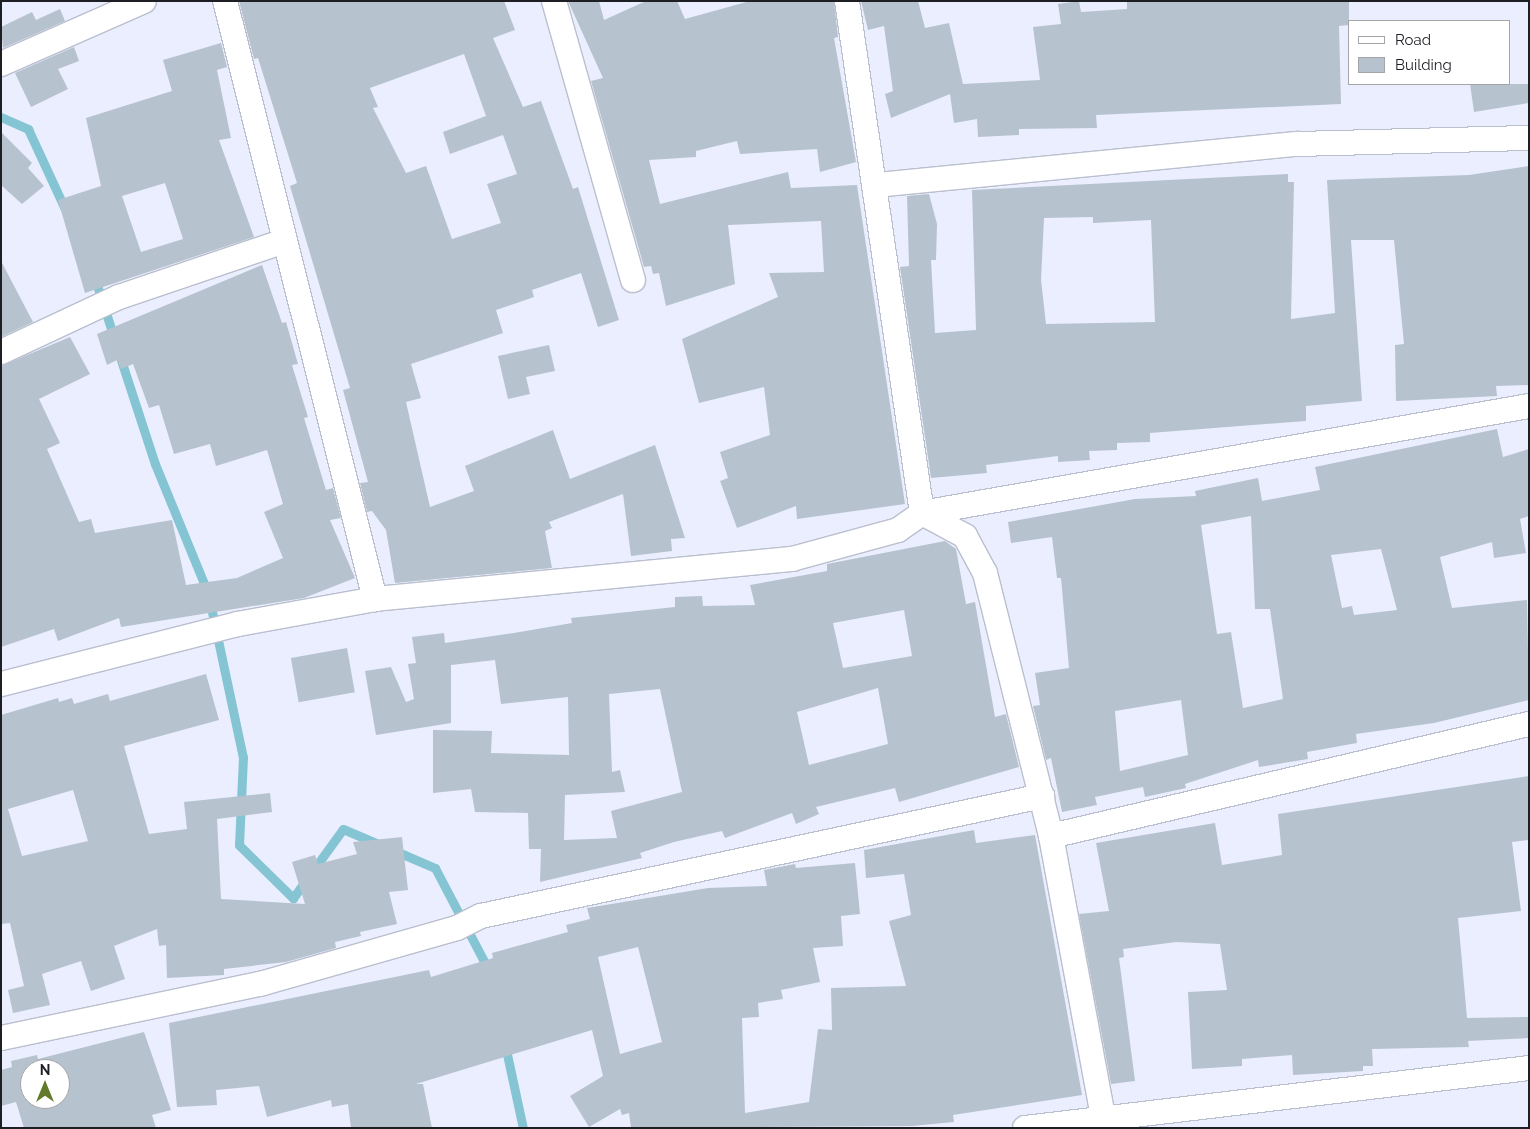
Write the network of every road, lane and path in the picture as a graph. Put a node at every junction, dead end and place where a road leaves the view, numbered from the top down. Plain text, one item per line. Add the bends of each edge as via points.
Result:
1 (144, 1) edge
2 (225, 1) edge
3 (554, 1) edge
4 (847, 1) edge
5 (1, 64) edge
6 (1529, 138) edge
7 (877, 185) junction
8 (284, 241) junction
9 (633, 280) dead end
10 (1, 352) edge
11 (1529, 406) edge
12 (922, 513) junction
13 (375, 599) junction
14 (1, 684) edge
15 (1529, 724) edge
16 (1042, 796) junction
17 (1051, 836) junction
18 (1, 1038) edge
19 (1529, 1068) edge
20 (1105, 1123) edge
21 (1025, 1128) edge

1 - 5 street
2 - 8 street
3 - 9 street
4 - 7 street
6 - 7 street via 1297,144
7 - 12 street
8 - 10 street via 119,297
8 - 13 street
11 - 12 street
12 - 13 street via 898,530 792,559
12 - 16 street via 965,536 985,573
13 - 14 street via 238,624
15 - 17 street
16 - 17 street
16 - 18 street via 481,916 457,928 260,984
17 - 20 street
19 - 20 street
20 - 21 street

